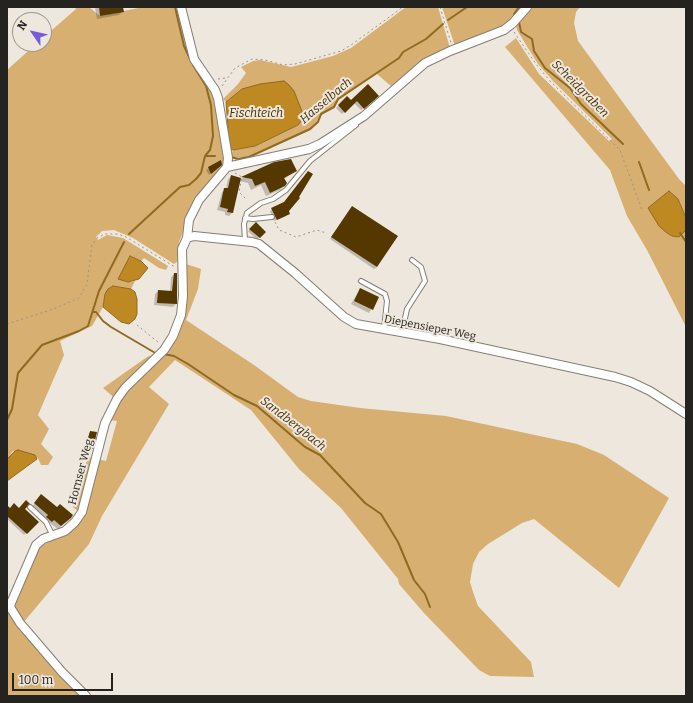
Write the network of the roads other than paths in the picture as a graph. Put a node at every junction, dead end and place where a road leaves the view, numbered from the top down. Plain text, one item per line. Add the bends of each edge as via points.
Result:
1 (181, 7) edge
2 (527, 7) edge
3 (362, 118) junction
4 (227, 167) junction
5 (272, 217) road end
6 (245, 218) junction
7 (187, 238) junction
8 (245, 241) junction
9 (412, 260) dead end
10 (361, 281) dead end
11 (384, 330) junction
12 (402, 332) junction
13 (686, 414) edge
14 (30, 507) dead end
15 (53, 536) junction
16 (86, 696) edge

1 - 4 street via 194,59 218,98 228,158
2 - 3 street via 509,27 425,63
3 - 4 street via 314,147
3 - 6 lane via 310,162 286,190 261,203 247,213
4 - 7 street via 195,206 188,225
5 - 6 lane
6 - 8 lane
7 - 8 street, Diepensieper Weg via 194,236
7 - 15 street, Hornser Weg via 182,249 184,286 181,314 173,336 158,357 125,388 112,408 94,461 85,505 78,518 65,531
8 - 11 street, Diepensieper Weg via 256,242 263,247 348,320
9 - 12 lane via 421,267 425,281 407,309
10 - 11 lane via 385,294 387,301
11 - 12 street, Diepensieper Weg
12 - 13 street, Diepensieper Weg via 615,377 650,391
14 - 15 lane via 46,522
15 - 16 street, Hornser Weg via 39,542 33,549 10,607 20,623

